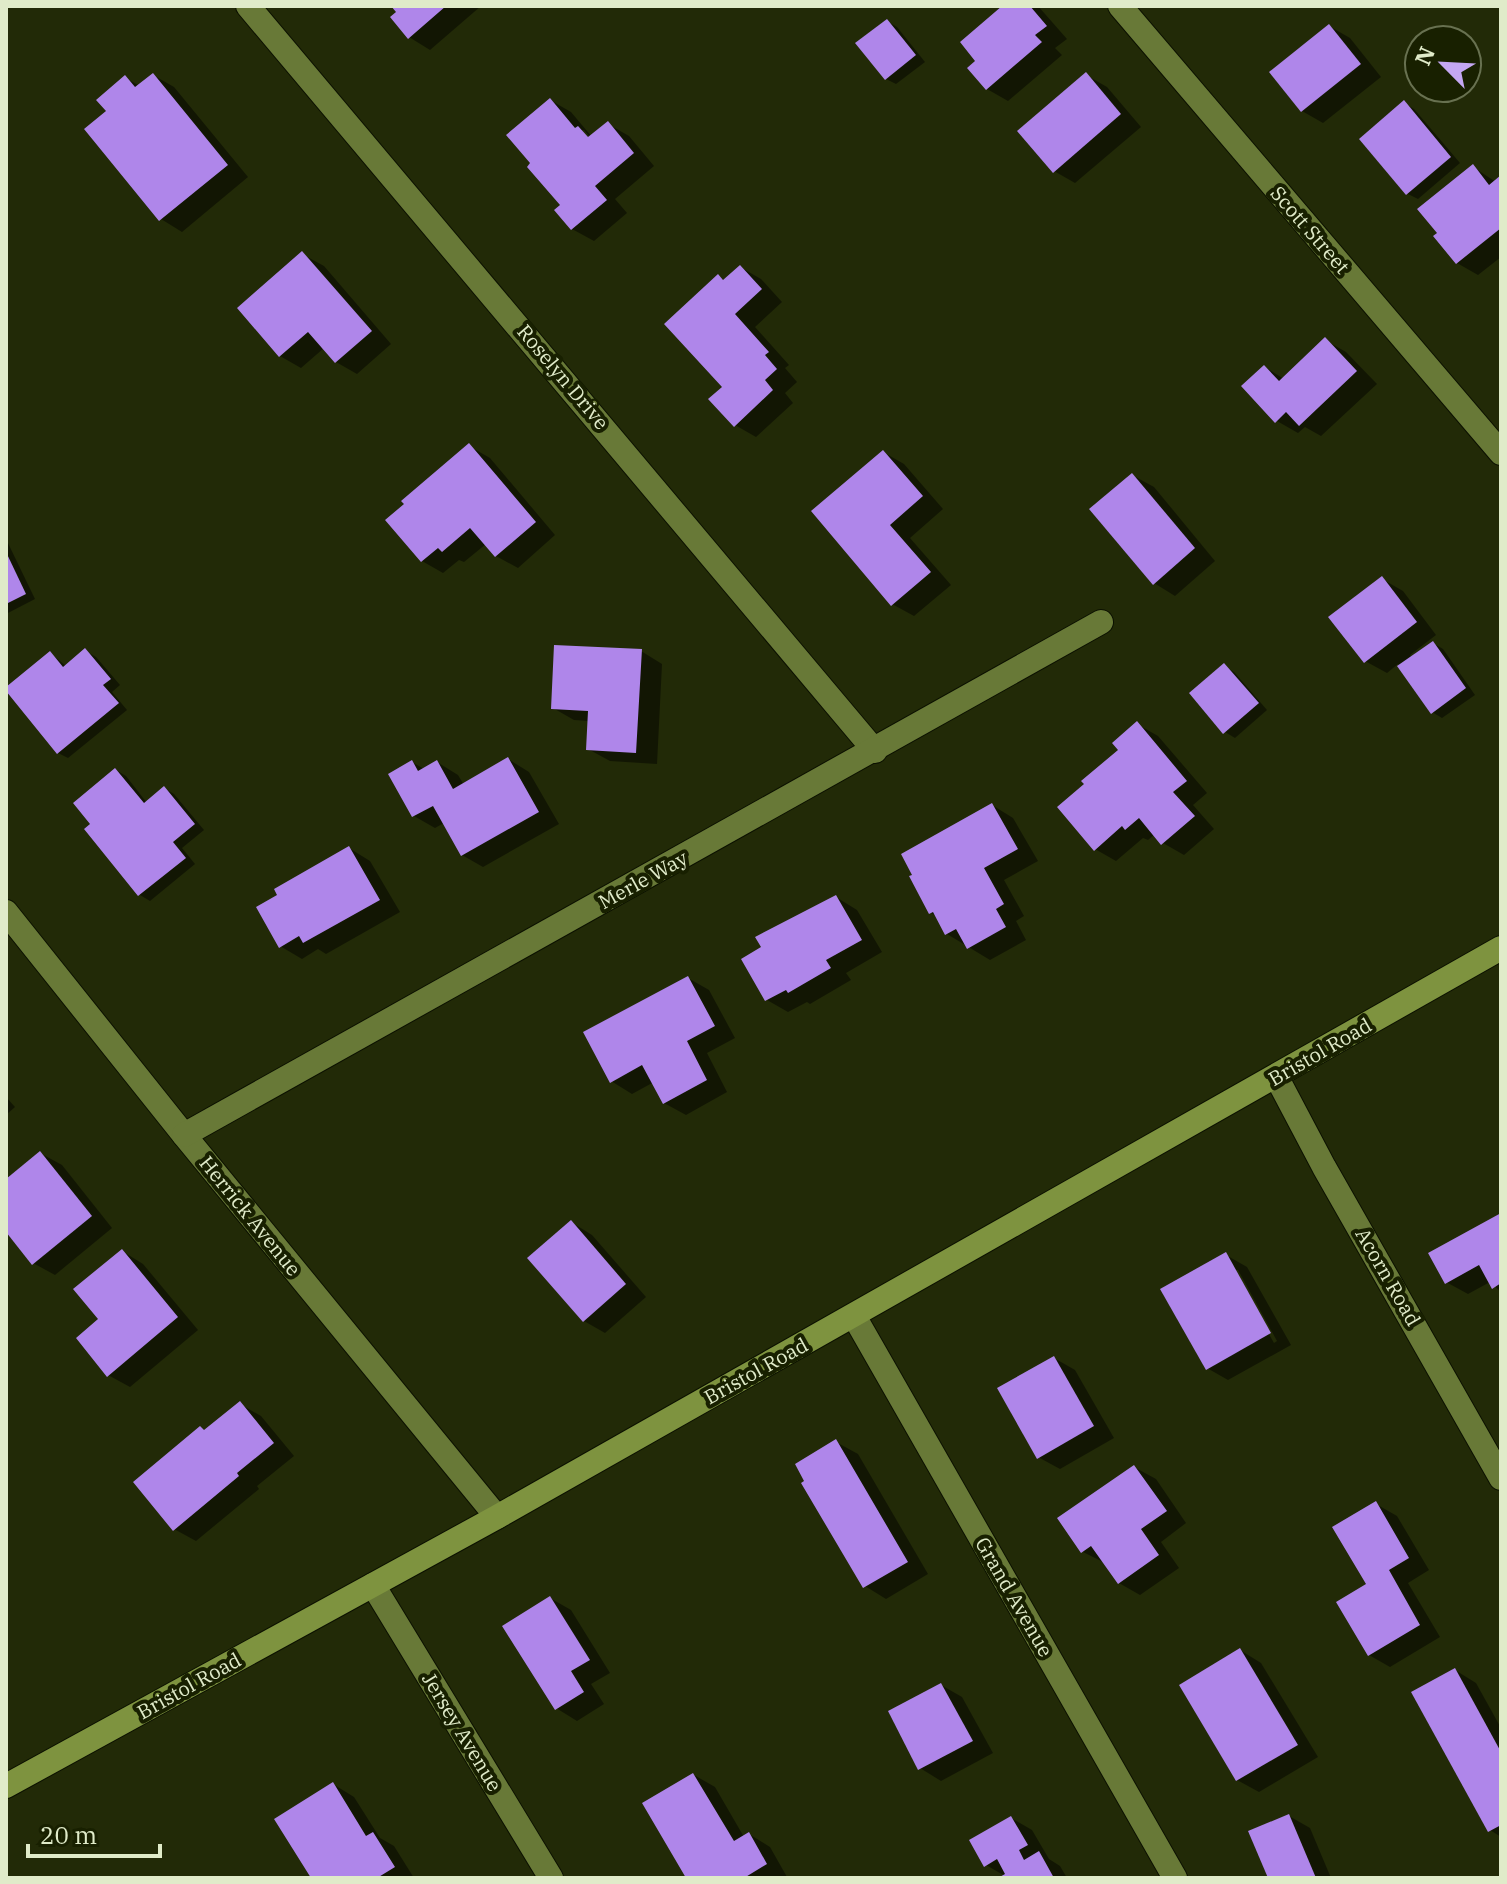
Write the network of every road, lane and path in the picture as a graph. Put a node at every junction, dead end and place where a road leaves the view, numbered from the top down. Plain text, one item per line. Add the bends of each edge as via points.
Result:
1 (248, 6) edge
2 (1120, 6) edge
3 (1501, 453) edge
4 (1101, 622) dead end
5 (875, 751) junction
6 (6, 912) edge
7 (1501, 948) edge
8 (1276, 1076) junction
9 (184, 1135) junction
10 (854, 1316) junction
11 (1501, 1478) edge
12 (497, 1517) junction
13 (373, 1585) junction
14 (6, 1786) edge
15 (551, 1878) edge
16 (1175, 1878) edge

1 - 5 street, Roselyn Drive
2 - 3 street, Scott Street
4 - 5 street, Merle Way
5 - 9 street, Merle Way
6 - 9 street, Herrick Avenue
7 - 8 main road, Bristol Road
8 - 10 main road, Bristol Road
8 - 11 street, Acorn Road
9 - 12 street, Herrick Avenue
10 - 12 main road, Bristol Road
10 - 16 street, Grand Avenue
12 - 13 main road, Bristol Road
13 - 14 main road, Bristol Road
13 - 15 street, Jersey Avenue

